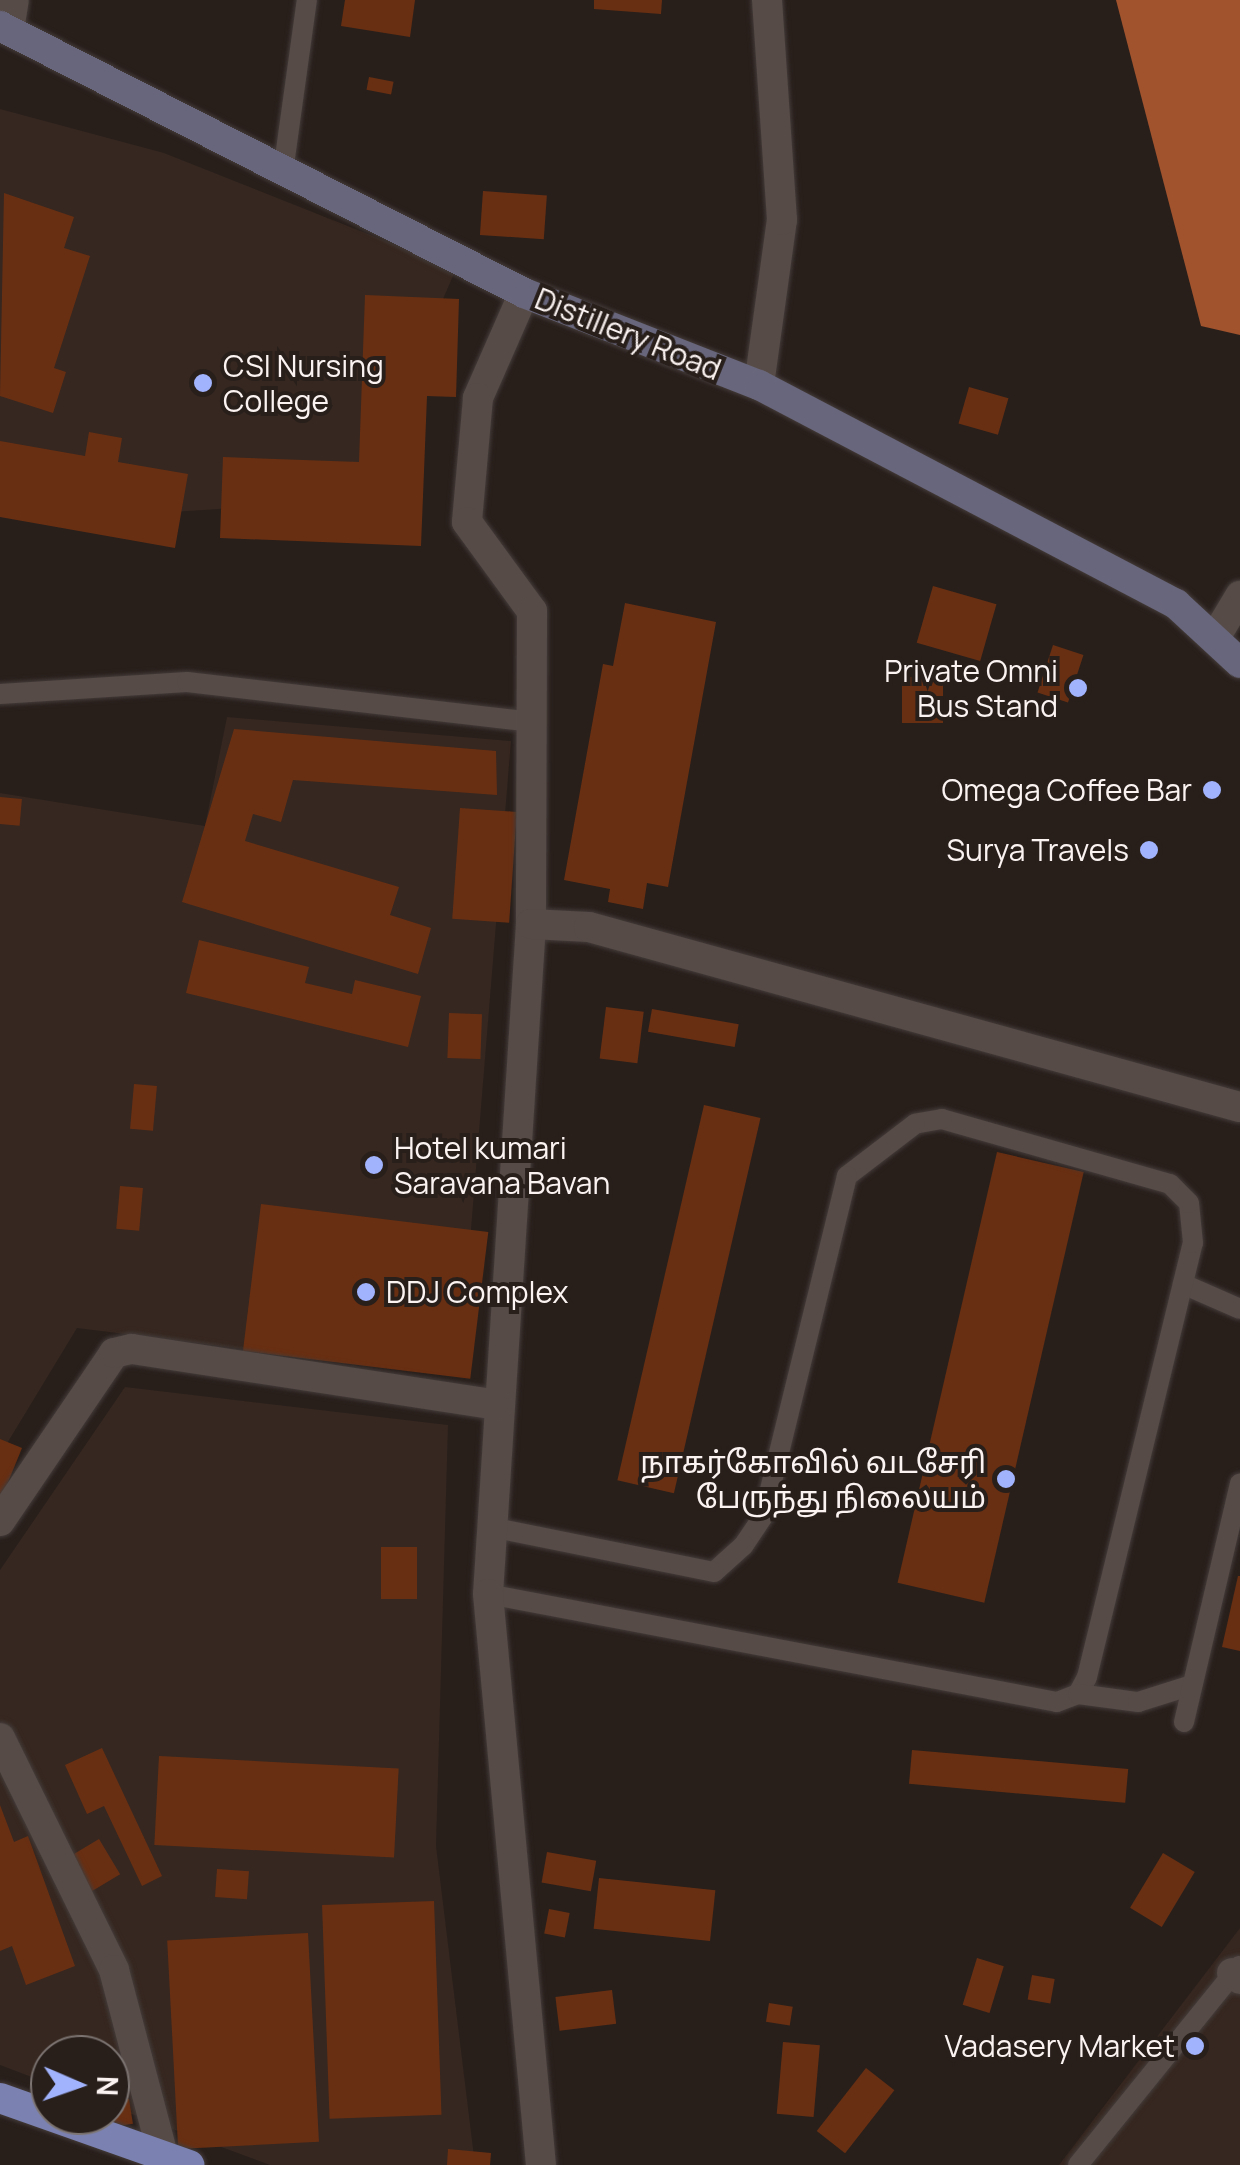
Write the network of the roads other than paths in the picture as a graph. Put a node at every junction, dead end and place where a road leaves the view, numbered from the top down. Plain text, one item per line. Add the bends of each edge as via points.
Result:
1 (306, 0) edge
2 (767, 0) edge
3 (8, 19) edge
4 (283, 172) junction
5 (524, 293) junction
6 (759, 386) junction
7 (1240, 596) edge
8 (1216, 636) junction
9 (1240, 663) edge
10 (0, 694) edge
11 (531, 722) junction
12 (531, 924) junction
13 (1240, 1107) edge
14 (1183, 1284) junction
15 (1240, 1309) edge
16 (499, 1405) junction
17 (1240, 1483) edge
18 (0, 1521) edge
19 (490, 1527) junction
20 (488, 1594) junction
21 (1192, 1684) junction
22 (1078, 1694) junction
23 (1184, 1722) dead end
24 (0, 1738) edge
25 (1237, 1972) edge
26 (0, 2098) edge
27 (180, 2162) edge
28 (542, 2165) edge
29 (1078, 2165) edge

1 - 4 lane
2 - 6 street via 782,220
3 - 4 main road, Distillery Road
4 - 5 main road, Distillery Road
5 - 6 main road, Distillery Road
5 - 11 street via 478,398 467,522 532,610
6 - 8 main road, Distillery Road via 1176,604
7 - 8 street
8 - 9 main road, Distillery Road
10 - 11 lane via 187,682
11 - 12 street
12 - 13 street via 589,928
12 - 16 street
14 - 15 lane
14 - 19 lane via 1196,1222 1170,1184 942,1119 916,1124 846,1176 764,1515 744,1545 714,1572
14 - 22 lane
16 - 18 street via 132,1349 114,1353
16 - 19 street
17 - 21 lane
19 - 20 street
20 - 22 lane via 1057,1702
20 - 28 street
21 - 22 lane via 1138,1702
21 - 23 lane
24 - 27 street via 114,1970
25 - 29 lane
26 - 27 main road

